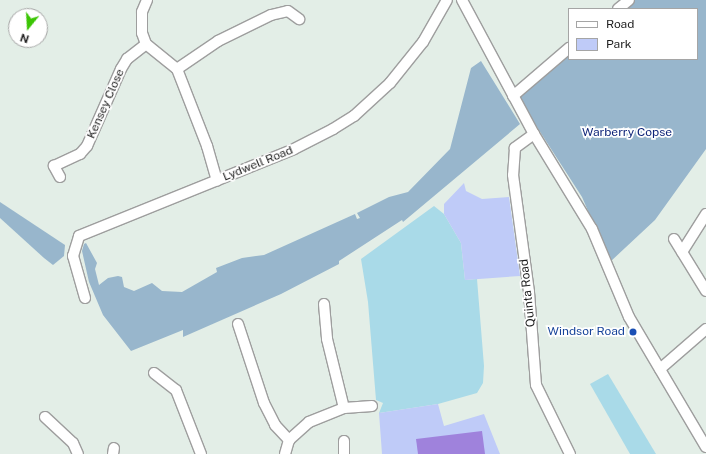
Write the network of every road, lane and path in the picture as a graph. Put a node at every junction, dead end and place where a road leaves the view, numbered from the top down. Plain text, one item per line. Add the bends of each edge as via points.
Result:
1 (147, 0) edge
2 (447, 0) edge
3 (462, 0) edge
4 (629, 0) edge
5 (619, 8) edge
6 (299, 19) dead end
7 (146, 44) junction
8 (568, 49) edge
9 (177, 69) junction
10 (513, 96) junction
11 (534, 134) junction
12 (60, 177) dead end
13 (217, 181) junction
14 (706, 214) edge
15 (674, 239) dead end
16 (682, 252) junction
17 (706, 291) edge
18 (85, 298) dead end
19 (324, 304) dead end
20 (238, 324) dead end
21 (706, 329) edge
22 (660, 369) junction
23 (154, 373) dead end
24 (372, 406) dead end
25 (344, 408) junction
26 (45, 417) dead end
27 (289, 440) junction
28 (344, 440) dead end
29 (706, 447) edge
30 (78, 454) edge
31 (202, 454) edge
32 (285, 454) edge
33 (344, 454) edge
34 (570, 454) edge

1 - 7 street via 140,23
2 - 13 street, Lydwell Road via 423,42 378,96 354,116 294,149
3 - 10 street
4 - 5 street
6 - 9 street via 288,11 271,15 218,41
7 - 9 street
7 - 12 street, Kensey Close via 127,59 121,69 87,146 80,154 54,166
8 - 10 street
9 - 13 street via 207,146
10 - 11 street
11 - 22 street via 592,229 629,317
11 - 34 street, Quinta Road via 515,148 513,176 529,292 536,385
13 - 18 street, Lydwell Road via 78,236 73,256
14 - 16 street
15 - 16 street
16 - 17 street
19 - 25 street via 327,339
20 - 27 street via 264,402 275,425
21 - 22 street
22 - 29 street
23 - 31 street via 176,390
24 - 25 street
25 - 27 street via 309,422
26 - 30 street via 73,443
27 - 32 street
28 - 33 street

